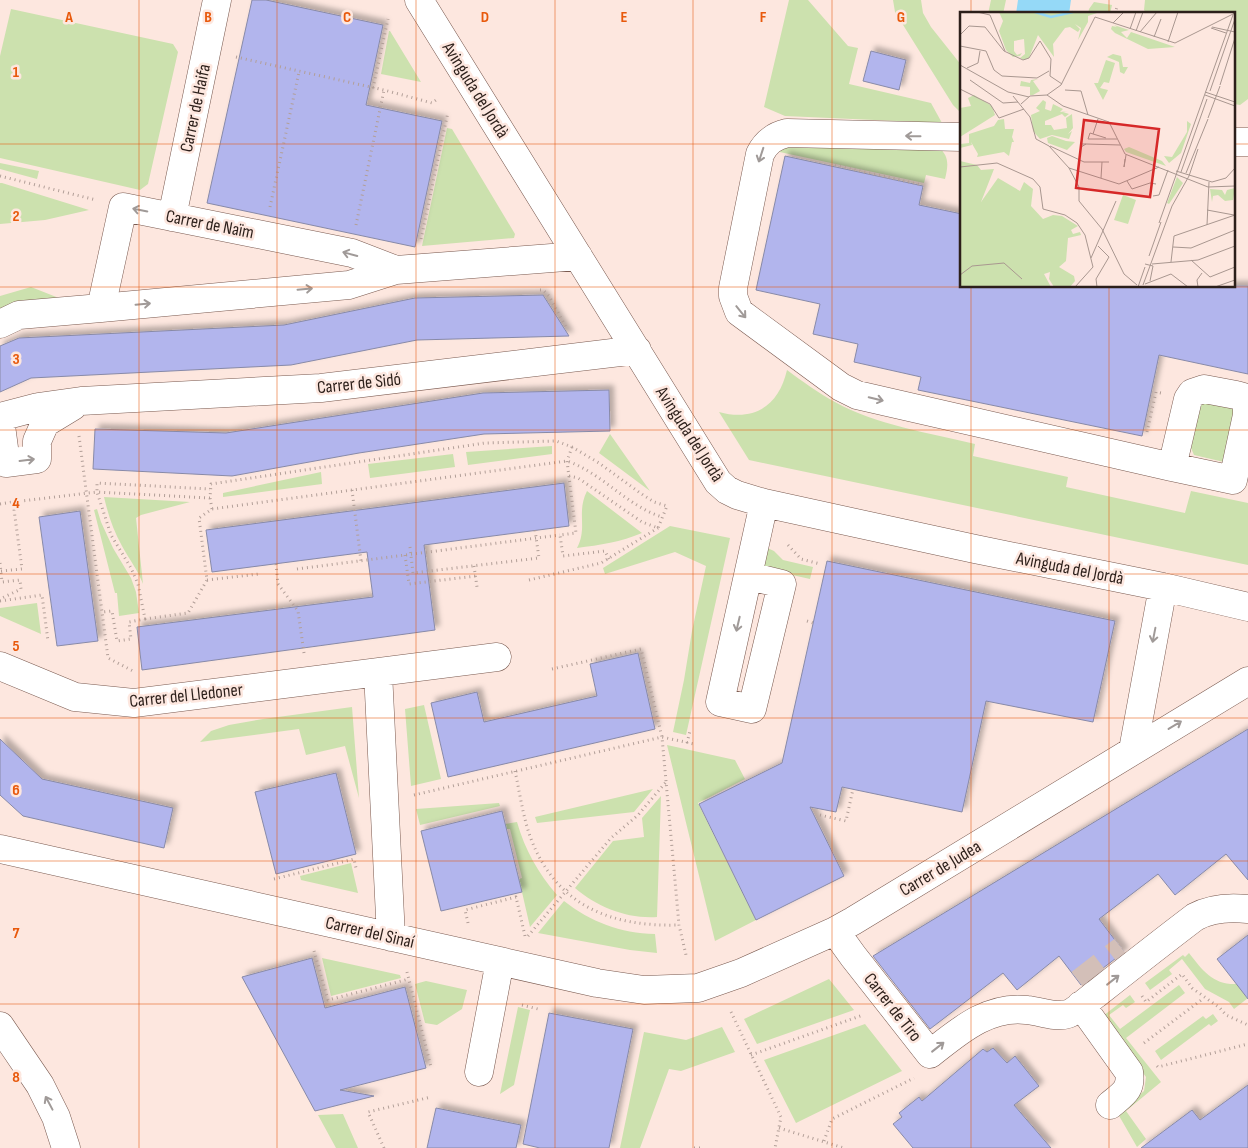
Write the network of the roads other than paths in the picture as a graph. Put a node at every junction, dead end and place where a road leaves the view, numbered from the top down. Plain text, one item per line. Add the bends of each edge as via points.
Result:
1 (217, 0) edge
2 (420, 0) edge
3 (437, 11) edge
4 (960, 137) edge
5 (172, 217) junction
6 (578, 256) junction
7 (396, 270) junction
8 (101, 308) junction
9 (0, 324) edge
10 (637, 350) junction
11 (81, 401) junction
12 (0, 417) edge
13 (1172, 467) junction
14 (1240, 482) edge
15 (764, 503) junction
16 (749, 576) dead end
17 (1163, 587) junction
18 (1248, 607) edge
19 (496, 657) dead end
20 (0, 666) edge
21 (378, 672) junction
22 (1248, 681) edge
23 (1133, 750) junction
24 (0, 849) edge
25 (1248, 909) edge
26 (1205, 912) junction
27 (836, 931) junction
28 (391, 937) junction
29 (1123, 950) tunnel mouth
30 (500, 961) junction
31 (741, 973) joint
32 (1080, 994) junction
33 (0, 1026) edge
34 (479, 1072) dead end
35 (1110, 1105) dead end
36 (66, 1148) edge

1 - 5 street, Carrer de Haifa
2 - 3 street, Avinguda del Jordà
3 - 6 street, Avinguda del Jordà
4 -> 13 street via 787,133 770,140 760,154 733,288 732,296 739,312 841,387 857,395
7 -> 5 street, Carrer de Naïm via 352,254
5 -> 8 street, Carrer de Naïm via 123,207
6 - 7 street, Carrer de Naïm
6 - 10 street, Avinguda del Jordà
8 -> 7 street, Carrer de Naïm via 349,285
8 - 9 street, Carrer de Naïm via 19,315
10 - 11 street, Carrer de Sidó via 321,388
10 - 15 street, Avinguda del Jordà via 718,482 737,495
11 - 12 street, Carrer de Sidó
12 -> 11 street, Carrer de Sidó via 6,463 37,459 37,440 44,423
13 - 14 street
13 - 14 street via 1192,393 1204,389 1236,395 1243,397 1248,408
15 - 16 street
15 - 17 street, Avinguda del Jordà
17 - 18 street, Avinguda del Jordà
17 -> 23 street
19 - 21 street, Carrer del Lledoner
20 - 21 street, Carrer del Lledoner via 75,697 134,703
21 - 28 street
23 -> 22 street, Carrer de Judea
23 - 27 street, Carrer de Judea
24 - 28 street, Carrer del Sinaí
25 - 26 street, Carrer de Tiro
26 - 29 street, Carrer de Tiro via 1186,905
32 -> 26 street, Carrer de Tiro
27 - 31 street, Carrer de Judea
27 -> 32 street, Carrer de Tiro via 930,1054 965,1026 980,1019 1012,1010 1069,1014
28 - 30 street, Carrer del Sinaí
30 - 31 street, Carrer del Sinaí via 596,983 644,990 698,988
30 - 34 street
32 - 35 street via 1129,1072 1131,1083 1126,1092
36 -> 33 street via 56,1117 40,1085

